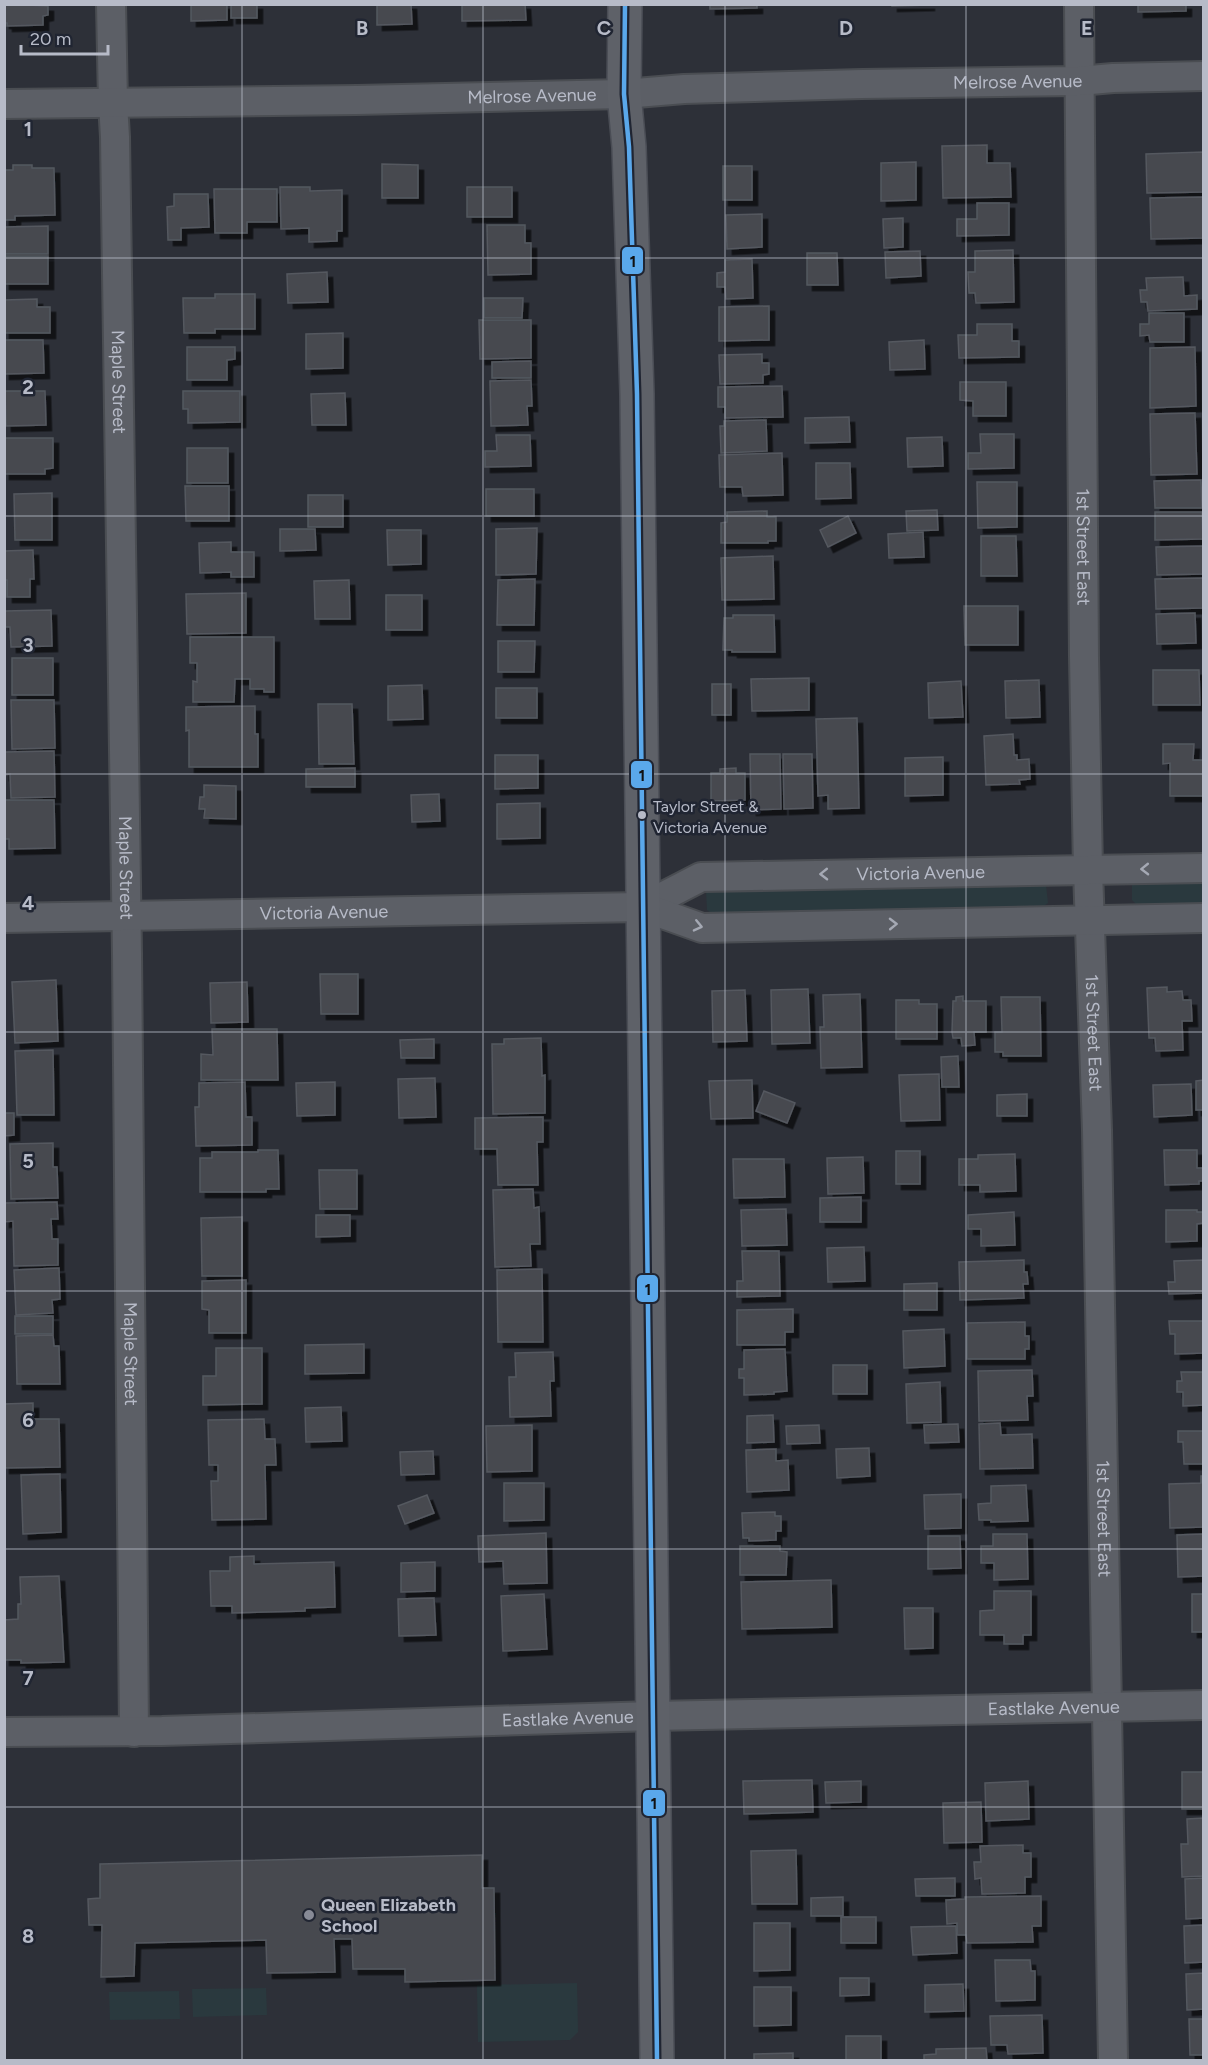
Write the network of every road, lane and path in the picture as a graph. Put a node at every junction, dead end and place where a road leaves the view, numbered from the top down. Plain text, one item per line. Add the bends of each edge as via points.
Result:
1 (111, 4) edge
2 (625, 4) edge
3 (1079, 4) edge
4 (1203, 76) edge
5 (1079, 81) junction
6 (624, 94) junction
7 (4, 104) edge
8 (113, 104) junction
9 (1203, 868) edge
10 (1088, 870) junction
11 (643, 907) junction
12 (127, 915) junction
13 (4, 918) edge
14 (1203, 918) edge
15 (1090, 921) junction
16 (1203, 1706) edge
17 (1106, 1707) junction
18 (653, 1716) junction
19 (4, 1732) edge
20 (134, 1732) junction
21 (657, 2061) edge
22 (1113, 2061) edge

1 - 8 street, Maple Street
2 - 6 main road
3 - 5 street, 1st Street East
4 - 5 street, Melrose Avenue
5 - 6 street, Melrose Avenue via 850,84
5 - 10 street, 1st Street East
6 - 8 street, Melrose Avenue
6 - 11 main road via 637,406
7 - 8 street, Melrose Avenue
8 - 12 street, Maple Street
9 -> 10 street, Victoria Avenue
10 -> 11 street, Victoria Avenue via 701,877
10 - 15 street, 1st Street East
11 - 12 street, Victoria Avenue
11 -> 15 street, Victoria Avenue via 702,928
11 - 18 main road
12 - 13 street, Victoria Avenue
12 - 20 street, Maple Street
14 - 15 street, Victoria Avenue
15 - 17 street, 1st Street East
16 - 17 street, Eastlake Avenue
17 - 18 street, Eastlake Avenue
17 - 22 street, 1st Street East
18 - 20 street, Eastlake Avenue
18 - 21 main road
19 - 20 street, Eastlake Avenue

